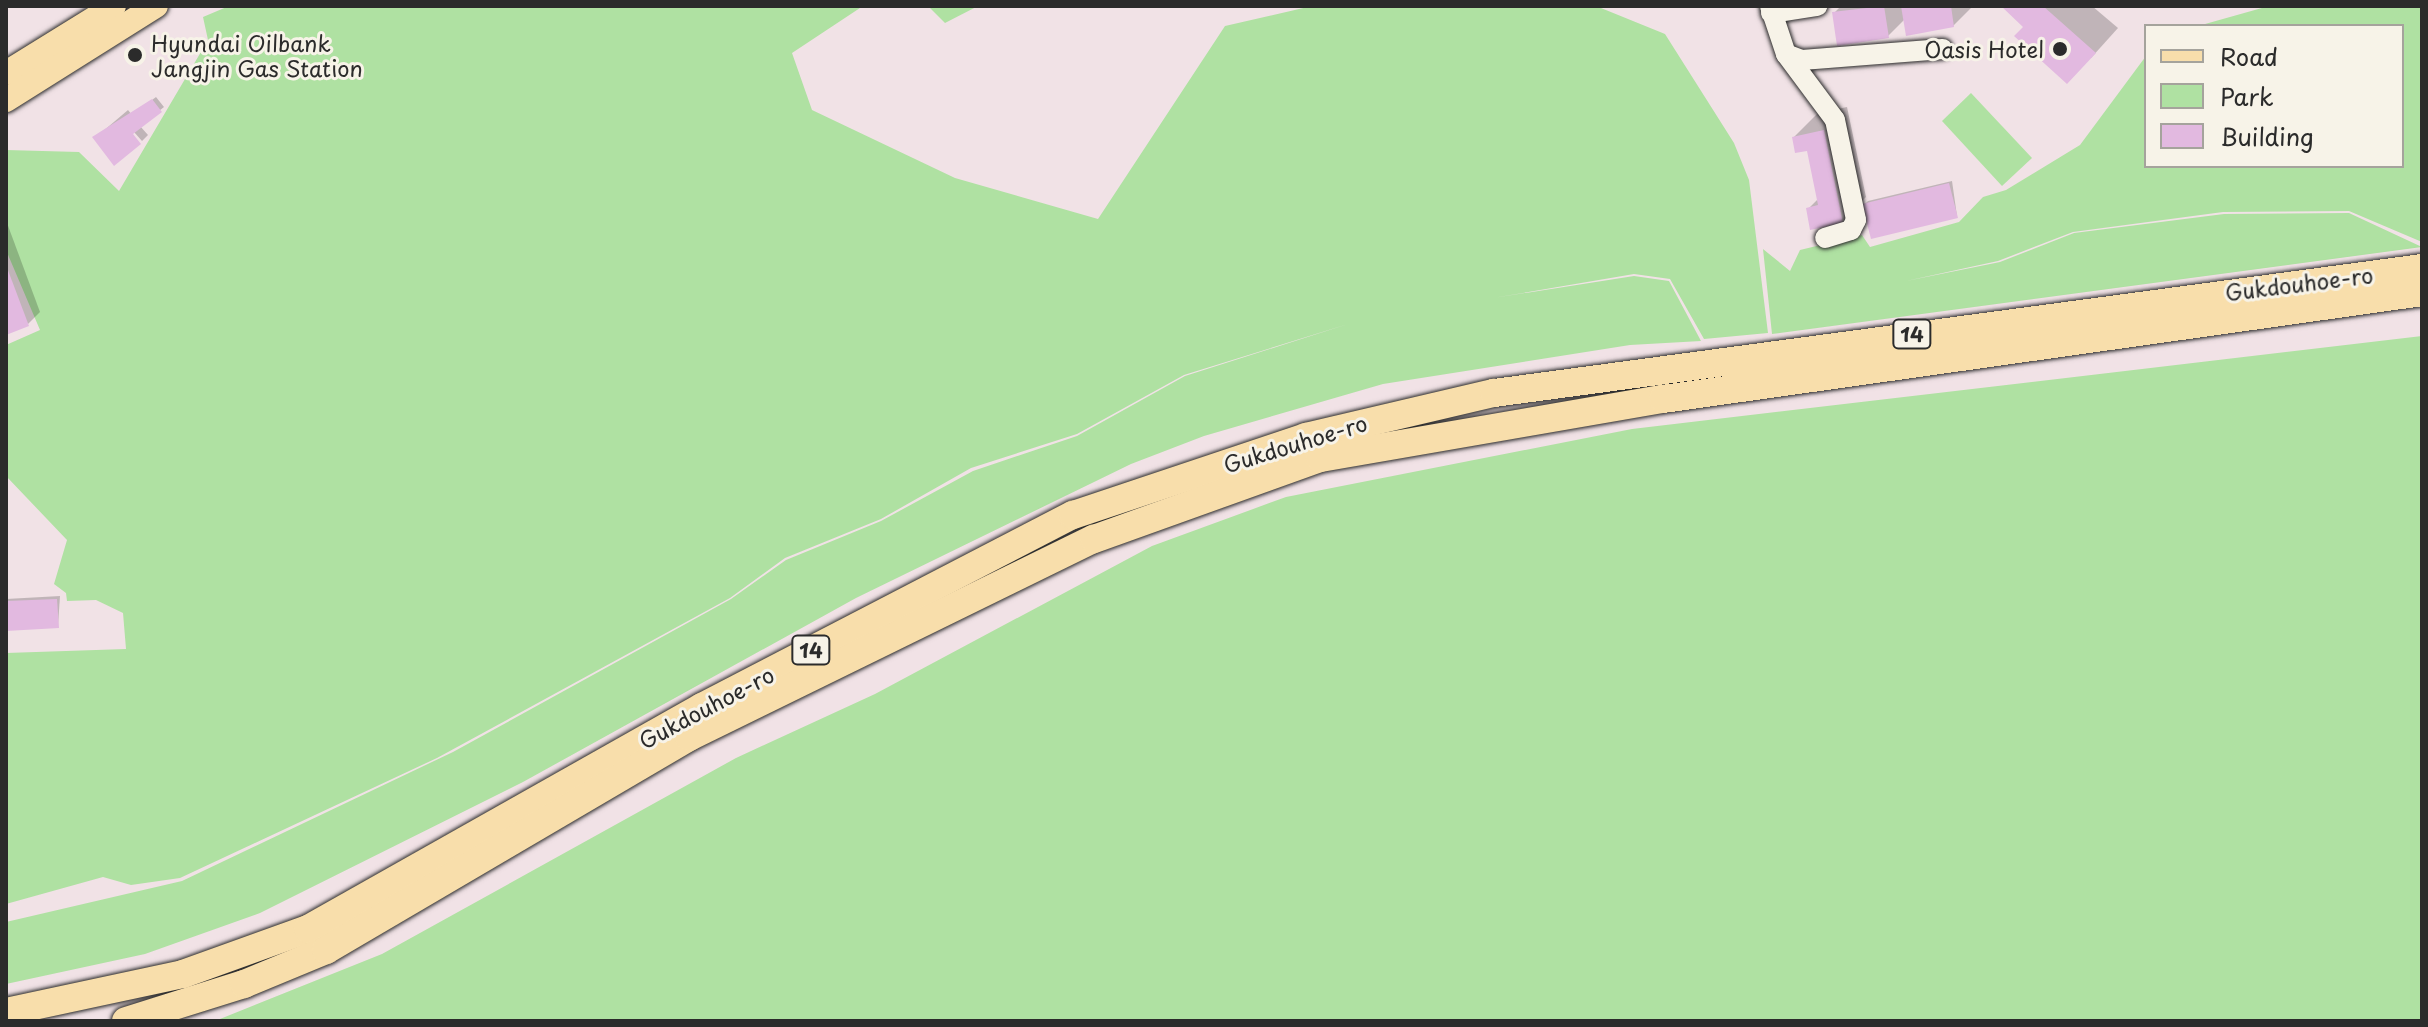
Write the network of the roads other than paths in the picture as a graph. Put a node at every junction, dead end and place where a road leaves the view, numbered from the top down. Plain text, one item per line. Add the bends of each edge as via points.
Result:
1 (114, 6) edge
2 (156, 6) edge
3 (1817, 6) edge
4 (1771, 9) edge
5 (59, 40) junction
6 (1943, 49) dead end
7 (1786, 54) junction
8 (6, 59) edge
9 (57, 68) junction
10 (6, 73) edge
11 (6, 100) edge
12 (6, 117) edge
13 (1825, 238) dead end
14 (2422, 268) edge
15 (2422, 292) edge
16 (6, 1012) edge
17 (126, 1021) edge

1 - 5 main road
2 - 9 main road
3 - 4 street
4 - 7 street
5 - 8 main road
5 - 10 main road
6 - 7 street via 1802,60
7 - 13 street via 1835,120 1856,220 1851,230
9 - 11 main road
9 - 12 main road
14 - 16 highway, Gukdouhoe-ro / 14 via 1494,393 1306,437 1073,515 702,707 308,929 183,974
15 - 17 highway, Gukdouhoe-ro / 14 via 1663,399 1320,458 1094,539 689,737 326,950 244,984

